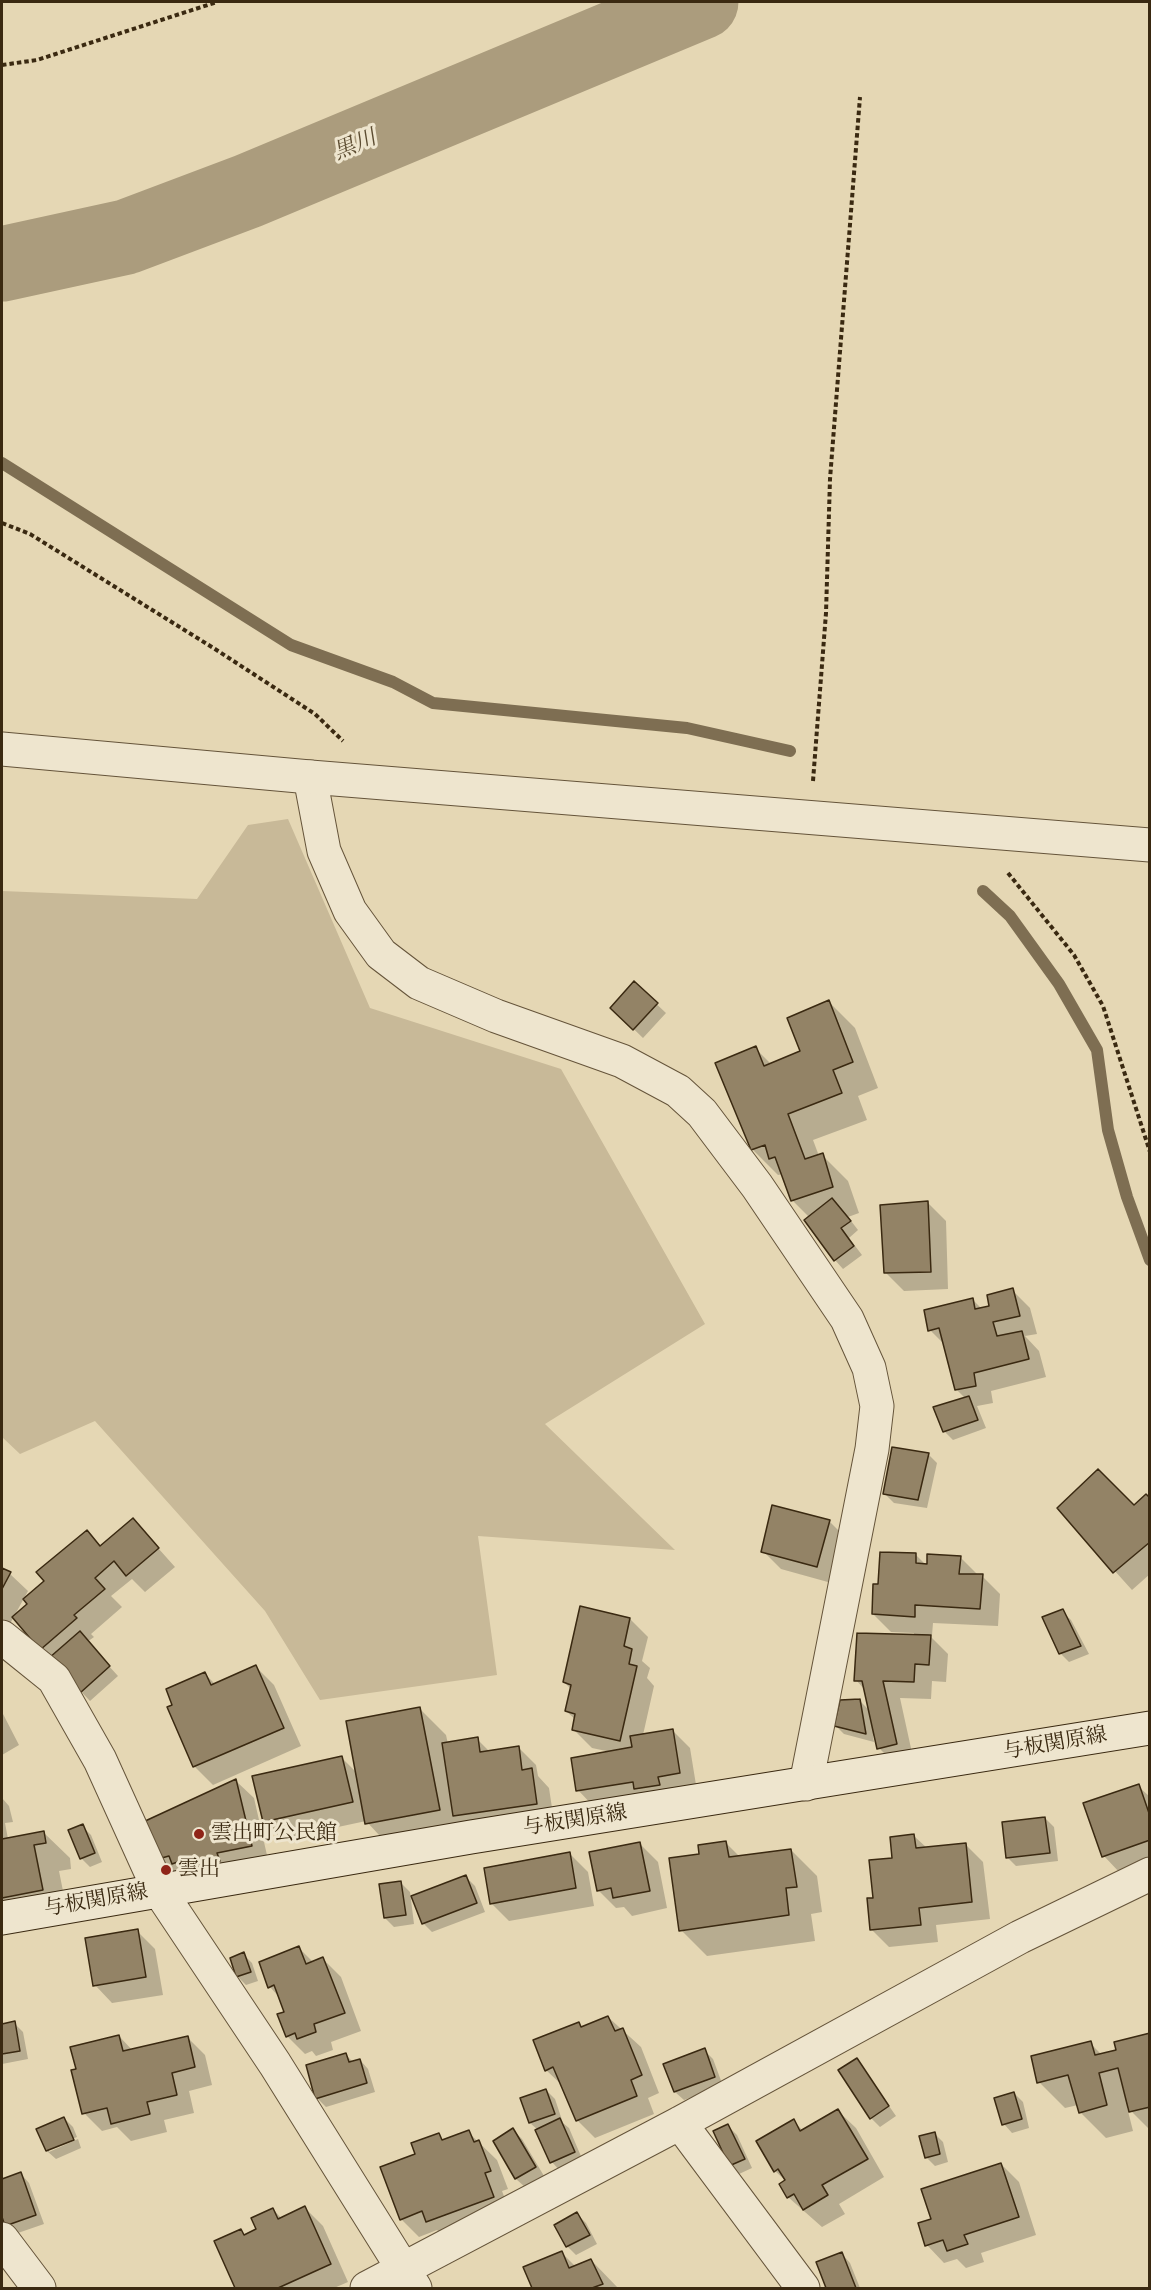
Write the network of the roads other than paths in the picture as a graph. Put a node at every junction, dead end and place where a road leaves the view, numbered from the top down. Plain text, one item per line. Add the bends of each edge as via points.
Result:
1 (2, 749) edge
2 (310, 777) junction
3 (1149, 845) edge
4 (2, 1637) edge
5 (1149, 1728) edge
6 (806, 1784) junction
7 (1149, 1874) edge
8 (159, 1890) junction
9 (2, 1918) edge
10 (680, 2123) junction
11 (2, 2239) edge
12 (410, 2280) edge
13 (39, 2289) edge
14 (367, 2289) edge
15 (803, 2289) edge

1 - 2 street
2 - 3 street
2 - 6 street via 324,851 350,911 381,954 418,983 621,1061 678,1091 702,1113 757,1186 847,1318 869,1368 877,1406 870,1461
4 - 8 street via 54,1679 100,1760
5 - 6 street, 与板関原線
6 - 8 street, 与板関原線
7 - 10 street via 1020,1937
8 - 9 street, 与板関原線
8 - 12 street via 275,2064
10 - 12 street
10 - 15 street
11 - 13 street
12 - 14 street

